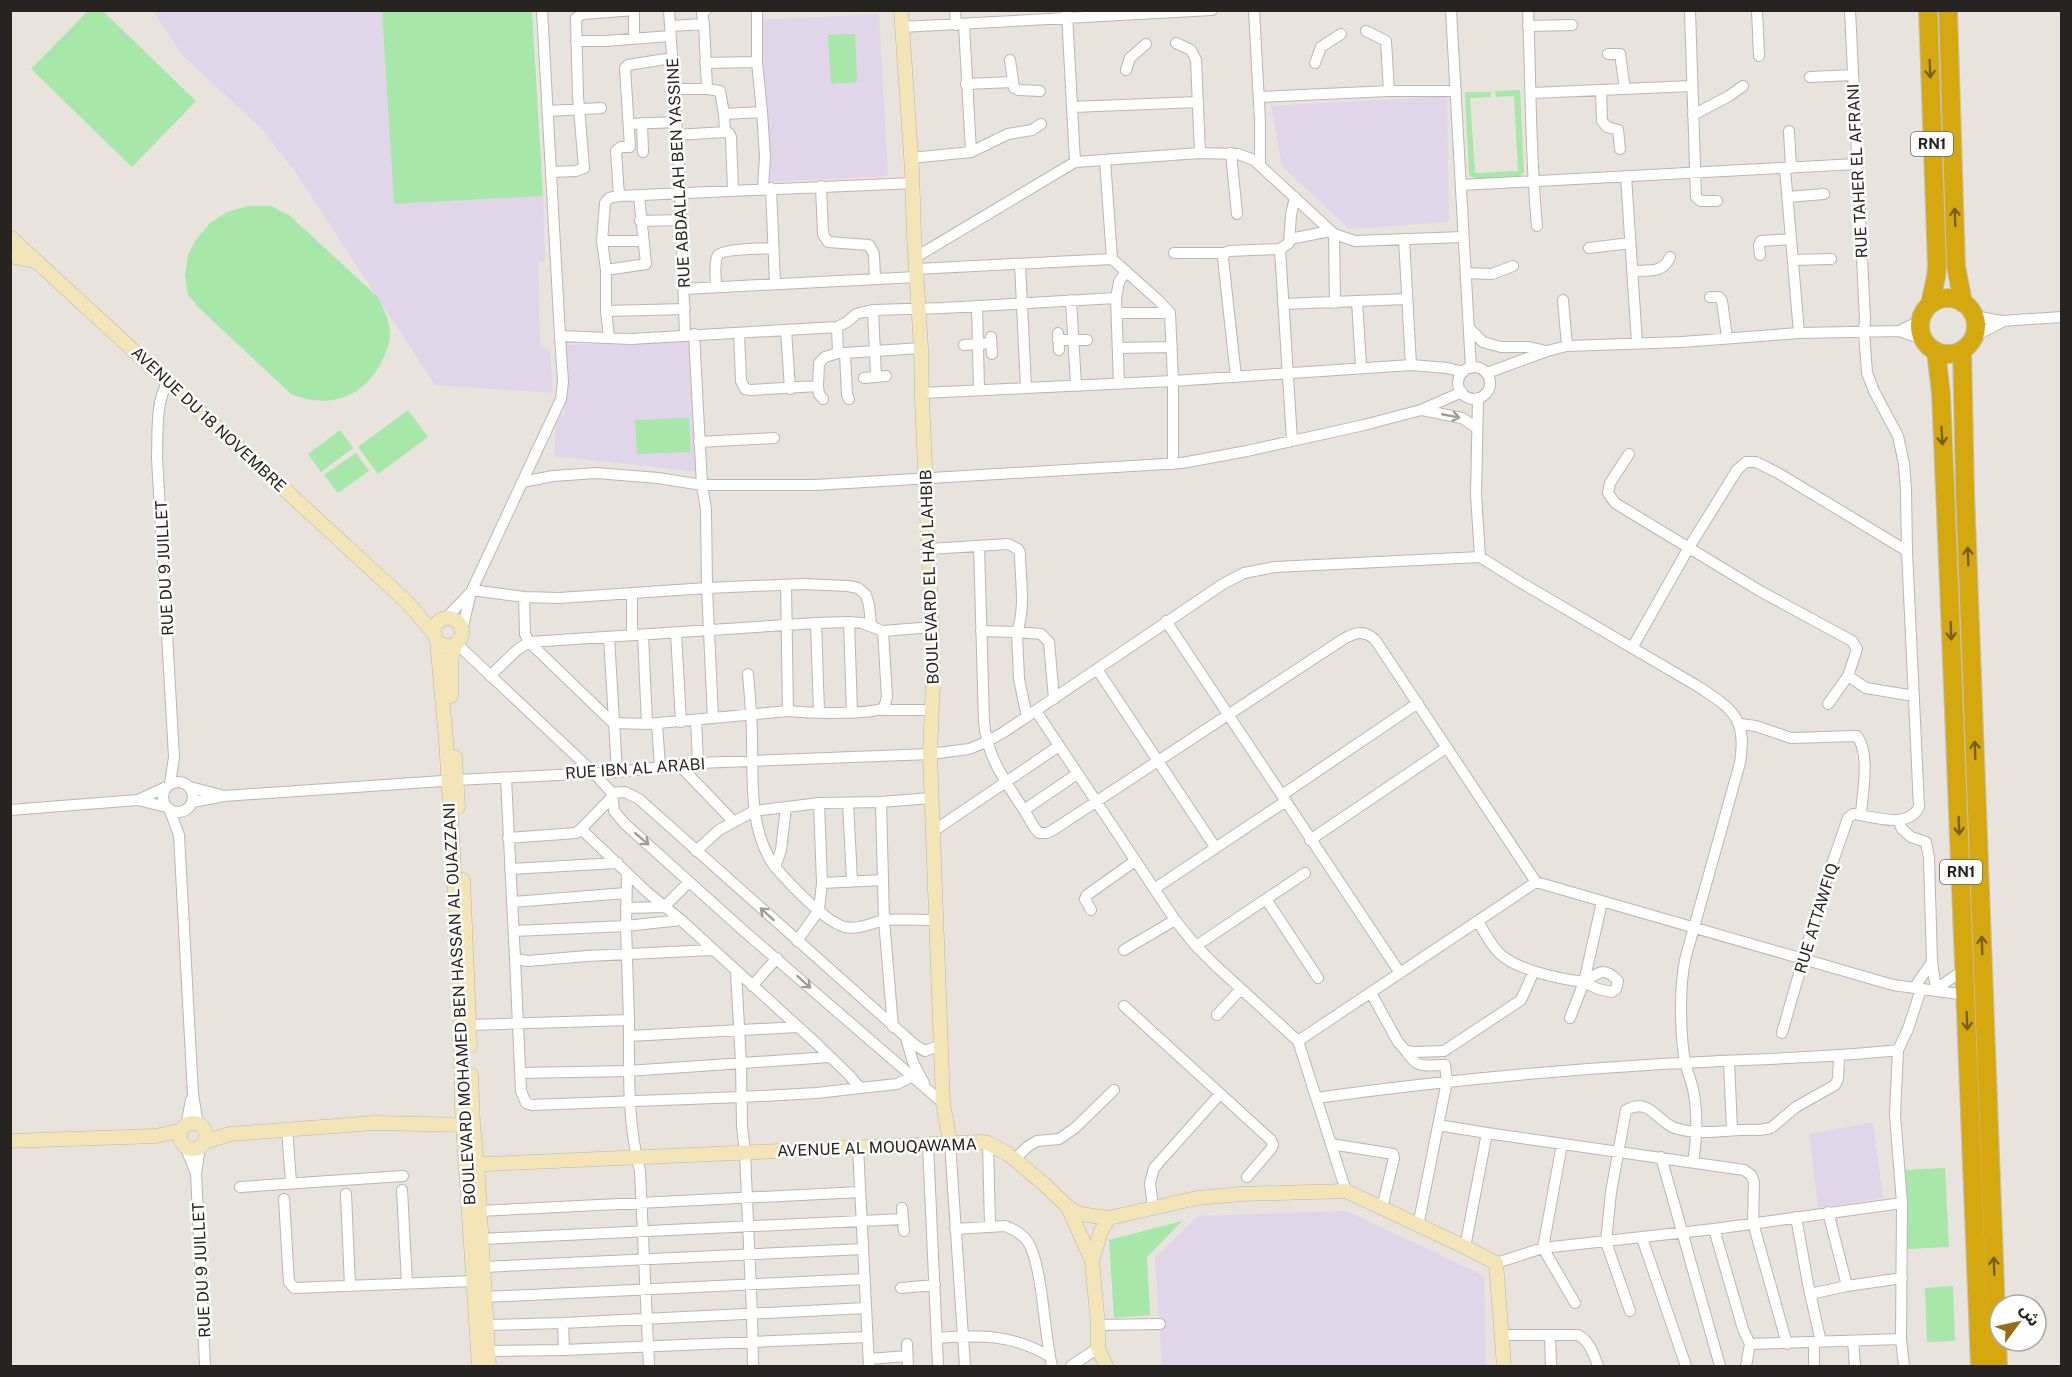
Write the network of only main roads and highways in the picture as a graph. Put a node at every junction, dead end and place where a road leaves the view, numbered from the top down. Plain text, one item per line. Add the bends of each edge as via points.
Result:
1 (1928, 10) edge
2 (1948, 10) edge
3 (1929, 304) junction
4 (1969, 309) junction
5 (1926, 337) junction
6 (1968, 343) junction
7 (1980, 1366) edge
8 (1998, 1366) edge

1 -> 3 highway, RN1 via 1937,266
4 -> 2 highway, RN1 via 1956,266
3 - 4 highway via 1950,298
3 - 5 highway, RN1 via 1922,314
4 - 6 highway, RN1 via 1976,327
5 - 6 highway via 1949,354
5 -> 7 highway, RN1 via 1941,394
8 -> 6 highway, RN1 via 1966,516

